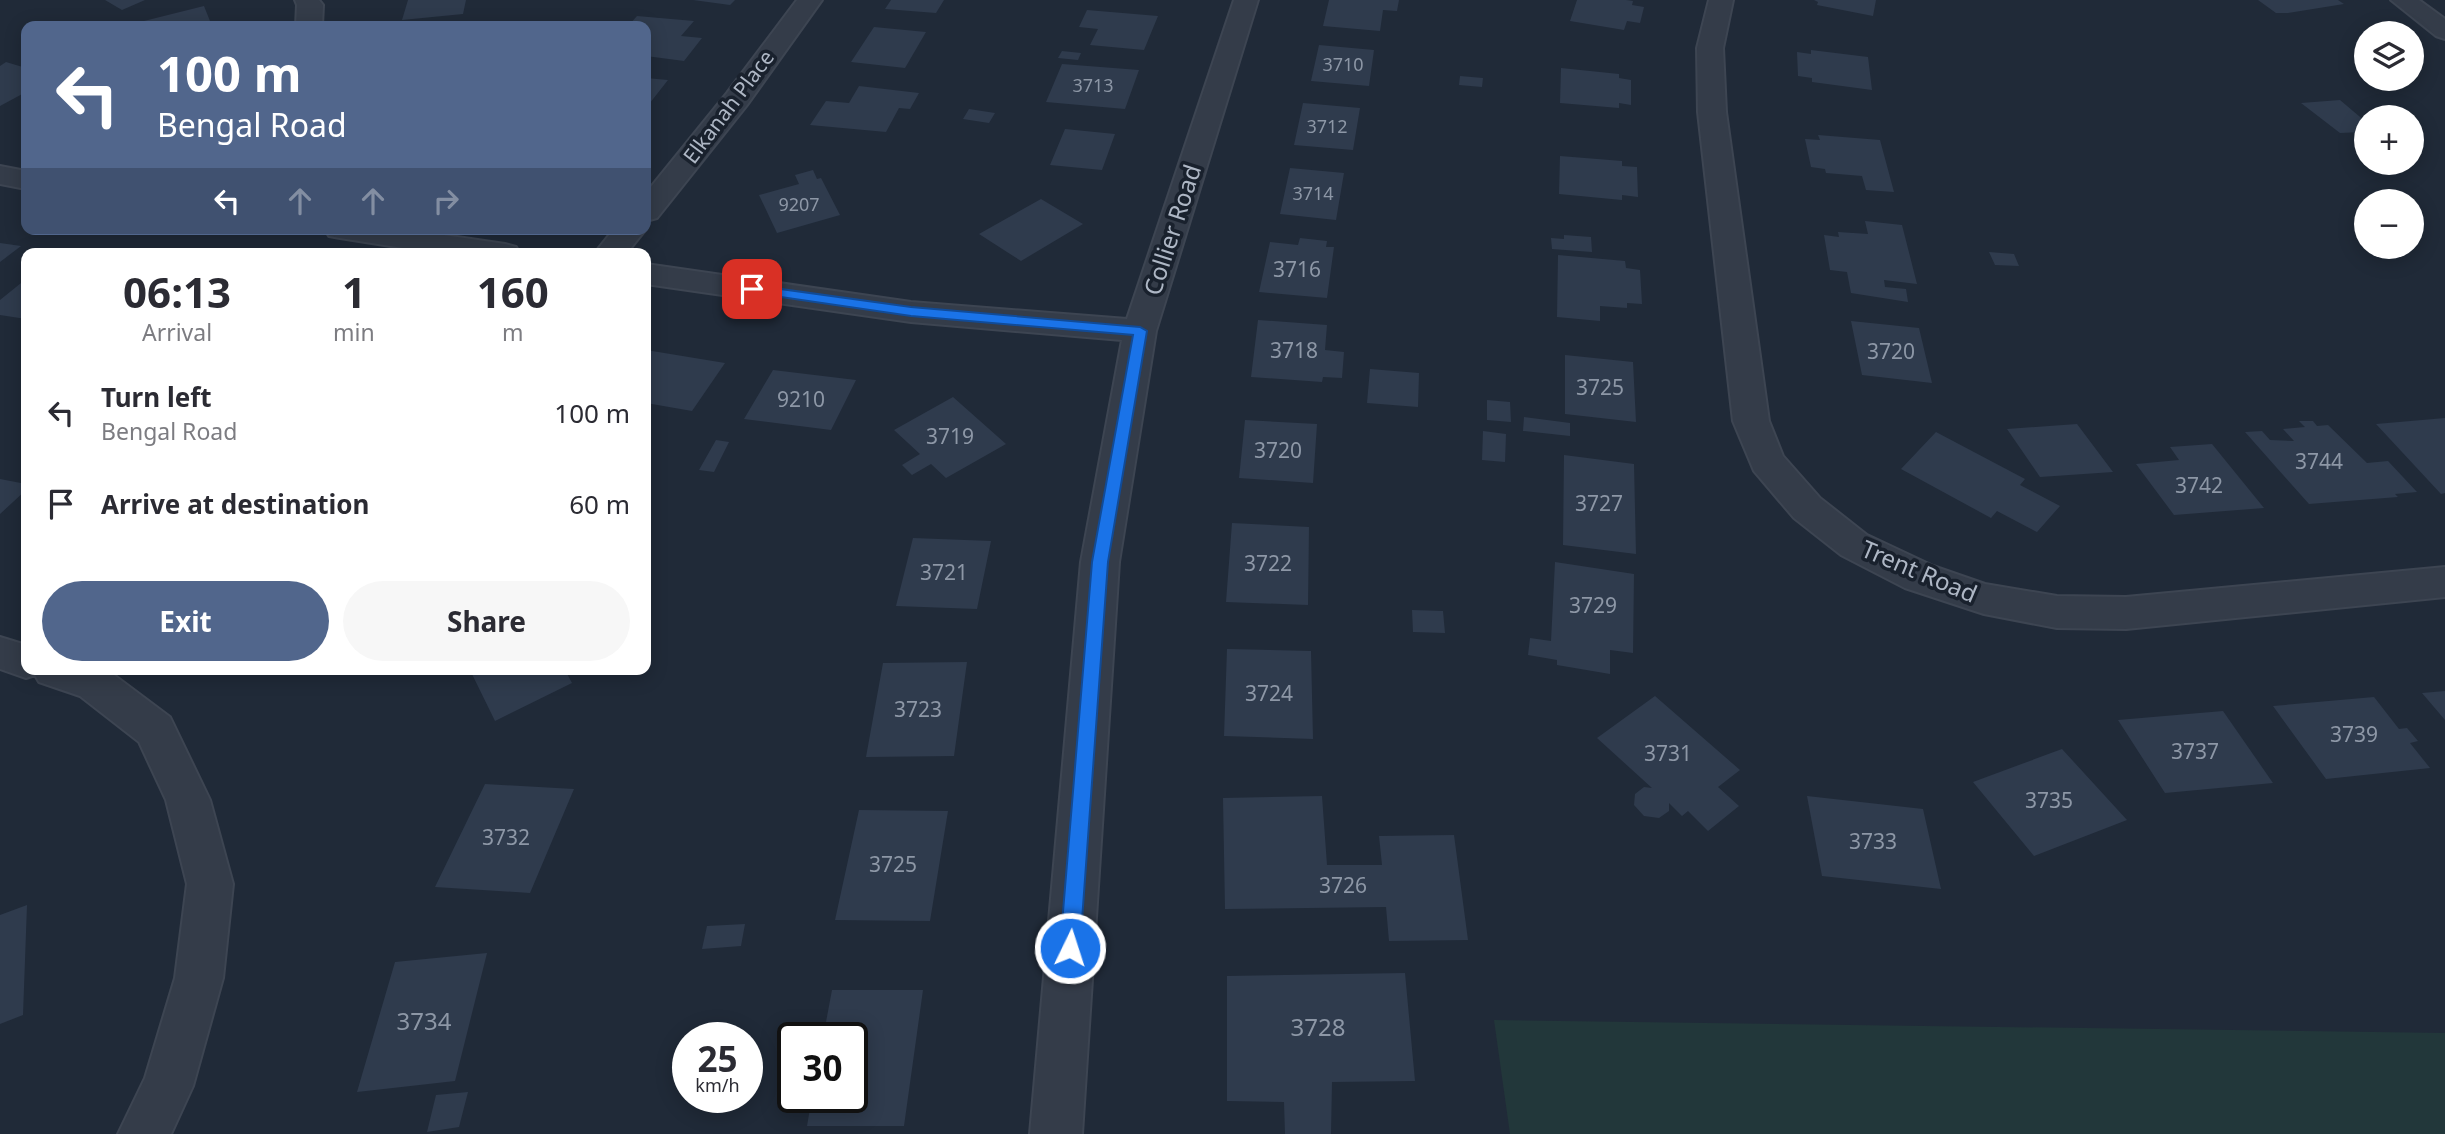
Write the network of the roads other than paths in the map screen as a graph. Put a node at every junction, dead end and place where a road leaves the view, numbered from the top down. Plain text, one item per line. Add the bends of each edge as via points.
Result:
1 (307, 0) edge
2 (810, 0) edge
3 (1246, 0) edge
4 (1721, 0) edge
5 (2403, 0) edge
6 (309, 21) edge
7 (2445, 31) edge
8 (0, 175) edge
9 (21, 179) edge
10 (651, 206) edge
11 (380, 235) edge
12 (465, 248) edge
13 (651, 275) edge
14 (1140, 331) junction
15 (2445, 582) edge
16 (0, 653) edge
17 (21, 659) edge
18 (68, 675) edge
19 (144, 1134) edge
20 (1056, 1134) edge

1 - 6 street
2 - 10 street, Elkanah Place
3 - 14 street, Collier Road
4 - 15 street, Trent Road via 1710,48 1712,112 1751,421 1767,462 1807,509 1854,545 1919,577 1984,600 2057,612 2126,613
5 - 7 street
8 - 9 street
11 - 12 street
13 - 14 street via 911,312
14 - 20 street, Collier Road via 1100,562
16 - 17 street
18 - 19 street via 95,684 155,730 188,800 210,884 199,978 168,1086

